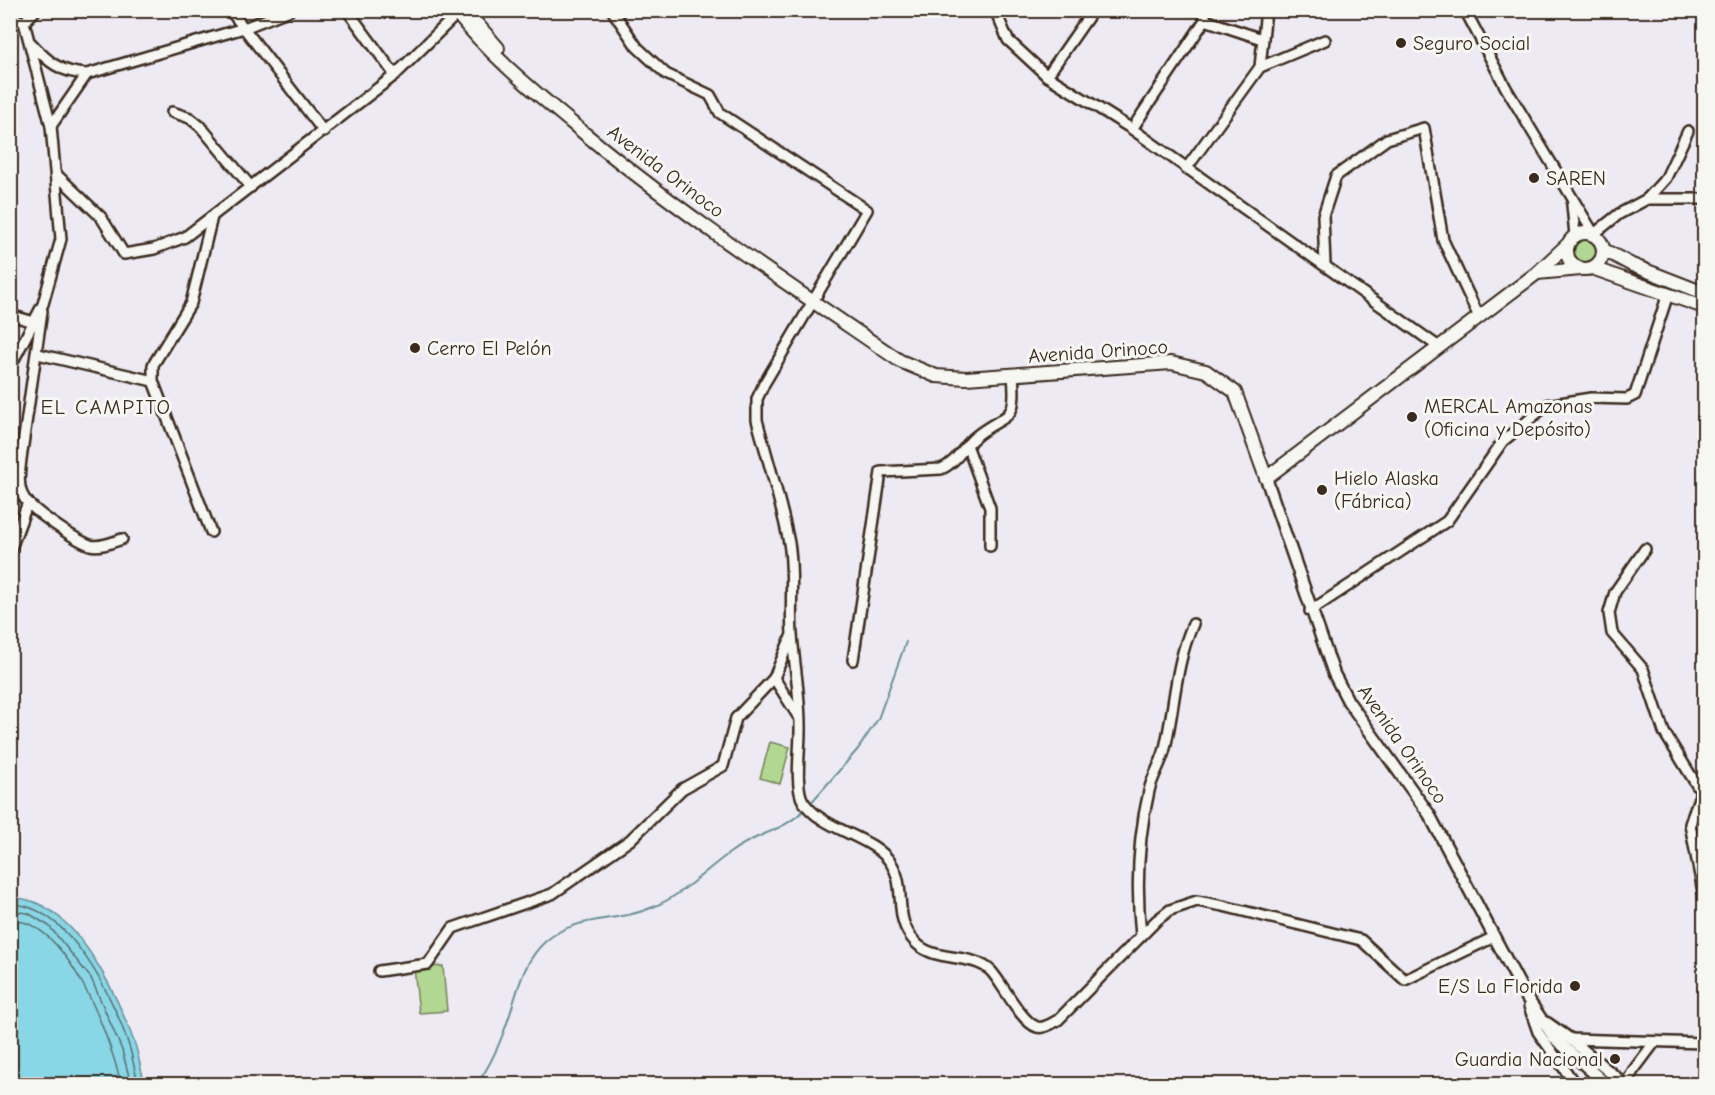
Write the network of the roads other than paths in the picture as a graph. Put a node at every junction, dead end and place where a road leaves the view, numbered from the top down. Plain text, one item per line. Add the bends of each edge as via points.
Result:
1 (36, 10) edge
2 (230, 10) edge
3 (290, 10) edge
4 (347, 10) edge
5 (612, 10) edge
6 (994, 10) edge
7 (1093, 10) edge
8 (1266, 10) edge
9 (1466, 10) edge
10 (459, 12) edge
11 (1205, 15) edge
12 (10, 17) edge
13 (24, 22) junction
14 (244, 28) junction
15 (1262, 39) junction
16 (1325, 40) dead end
17 (30, 42) junction
18 (1260, 67) junction
19 (87, 74) junction
20 (396, 75) junction
21 (1047, 76) junction
22 (172, 112) dead end
23 (51, 126) junction
24 (1132, 129) junction
25 (1688, 131) dead end
26 (324, 132) junction
27 (1186, 170) junction
28 (57, 175) junction
29 (251, 187) junction
30 (1647, 199) junction
31 (1704, 199) edge
32 (1571, 200) junction
33 (212, 217) junction
34 (1594, 234) junction
35 (1571, 239) junction
36 (1604, 250) junction
37 (1325, 265) junction
38 (1588, 269) junction
39 (1537, 273) junction
40 (1704, 293) edge
41 (1668, 294) junction
42 (812, 301) junction
43 (43, 304) junction
44 (1704, 307) edge
45 (10, 315) edge
46 (1479, 317) junction
47 (34, 322) junction
48 (1439, 347) junction
49 (38, 354) junction
50 (12, 364) edge
51 (1013, 376) junction
52 (153, 381) junction
53 (967, 446) junction
54 (1266, 478) junction
55 (27, 502) junction
56 (211, 532) dead end
57 (122, 539) dead end
58 (990, 546) dead end
59 (1645, 549) dead end
60 (10, 551) edge
61 (1310, 611) junction
62 (1193, 624) dead end
63 (792, 635) junction
64 (853, 660) dead end
65 (774, 678) junction
66 (800, 720) junction
67 (1704, 897) edge
68 (1141, 936) junction
69 (1494, 938) junction
70 (379, 971) dead end
71 (1526, 995) junction
72 (1542, 1020) junction
73 (1554, 1038) junction
74 (1570, 1039) junction
75 (1654, 1043) junction
76 (1704, 1043) edge
77 (1575, 1084) edge
78 (1606, 1084) edge
79 (1625, 1084) edge

1 - 13 street
2 - 14 street
3 - 14 street
4 - 20 street
5 - 42 street via 637,46 666,74 710,95 720,113 867,210
6 - 21 street via 1008,40
7 - 21 street
8 - 15 street
9 - 32 street
10 - 20 street
10 - 42 main road, Avenida Orinoco via 505,68 618,162
11 - 15 street
11 - 24 street
12 - 13 street
13 - 17 street
14 - 19 street
14 - 26 street
15 - 18 street
16 - 18 street
17 - 19 street via 50,63 69,73
17 - 23 street
18 - 27 street
19 - 23 street
20 - 26 street
21 - 24 street
22 - 29 street via 201,127
23 - 28 street
24 - 27 street
25 - 30 street via 1666,178
26 - 29 street
27 - 37 street
28 - 33 street via 101,217 124,254 185,237
28 - 43 street via 61,239
29 - 33 street
30 - 31 street
30 - 34 street
32 - 34 street
32 - 35 street via 1575,220
33 - 52 street via 191,303 153,365
34 - 35 main road via 1584,232
34 - 36 main road
35 - 38 main road via 1570,261
35 - 39 main road
36 - 38 main road via 1602,258
36 - 40 main road via 1632,266
37 - 46 street via 1323,216 1336,176 1387,139 1424,128 1443,240
37 - 48 street
38 - 39 main road
38 - 41 main road
39 - 46 main road
41 - 44 main road
41 - 61 street via 1635,395 1627,399 1591,398 1547,405 1503,441 1448,521
42 - 51 main road, Avenida Orinoco via 900,361 936,376
42 - 63 street via 757,399 757,420 789,545
43 - 47 street
43 - 49 street
45 - 47 street
46 - 48 main road
47 - 50 street
48 - 54 main road
49 - 52 street
49 - 55 street via 21,459 20,481
51 - 53 street via 1016,396 1007,419
51 - 54 main road, Avenida Orinoco via 1171,363 1206,371 1235,392
52 - 56 street
53 - 58 street via 990,508
53 - 64 street via 941,469 881,472
54 - 61 street, Avenida Orinoco
55 - 57 street via 91,545
55 - 60 street
59 - 67 street via 1615,592 1609,613 1612,633 1643,669 1664,732 1701,792 1690,824
61 - 69 street, Avenida Orinoco via 1348,701 1429,814
62 - 68 street via 1182,647 1164,751 1149,787 1142,824 1138,907
63 - 65 street
63 - 66 street
65 - 66 street
65 - 70 street via 736,718 723,766 682,789 630,840 552,894 453,928 428,964
66 - 68 street via 799,791 804,803 890,861 897,874 904,929 914,941 926,952 990,970 1036,1027 1058,1020
68 - 69 street via 1170,910 1197,901 1361,940 1405,980
69 - 71 street, Avenida Orinoco
71 - 72 street, Avenida Orinoco
71 - 77 street via 1538,1032
72 - 73 street, Avenida Orinoco
72 - 74 street, Avenida Orinoco
73 - 74 street
73 - 78 street, Avenida Orinoco
74 - 75 street
74 - 79 street, Avenida Orinoco
75 - 76 street
75 - 79 street

